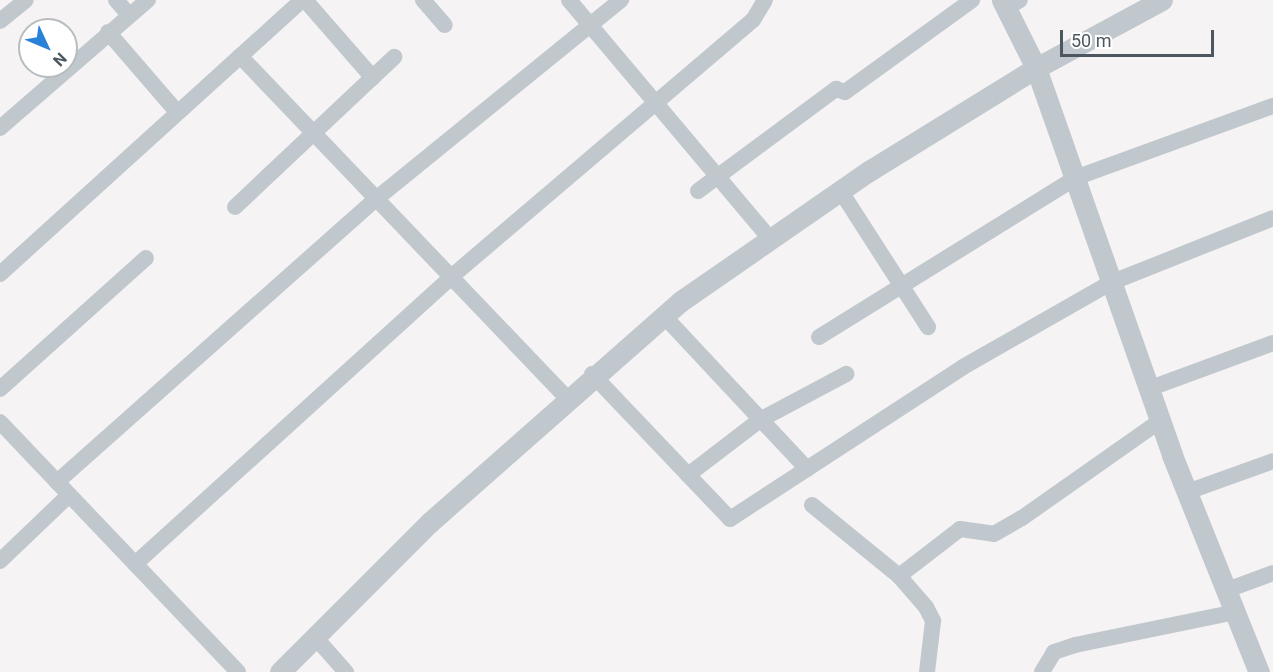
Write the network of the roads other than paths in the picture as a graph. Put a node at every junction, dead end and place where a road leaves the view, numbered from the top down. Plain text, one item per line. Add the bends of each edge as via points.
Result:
1 (26, 0) edge
2 (116, 0) edge
3 (148, 0) edge
4 (303, 0) edge
5 (423, 0) edge
6 (569, 0) edge
7 (621, 0) edge
8 (765, 0) edge
9 (972, 0) edge
10 (1162, 0) edge
11 (1010, 3) edge
12 (129, 15) junction
13 (0, 21) edge
14 (445, 25) dead end
15 (591, 27) junction
16 (108, 32) junction
17 (240, 56) junction
18 (394, 57) dead end
19 (1036, 68) junction
20 (373, 78) junction
21 (657, 104) junction
22 (1273, 106) edge
23 (177, 112) junction
24 (0, 128) edge
25 (315, 134) junction
26 (717, 176) junction
27 (1075, 178) junction
28 (840, 190) junction
29 (698, 191) dead end
30 (376, 199) junction
31 (235, 207) dead end
32 (1273, 218) edge
33 (768, 236) junction
34 (146, 258) dead end
35 (0, 274) edge
36 (451, 277) junction
37 (1110, 283) junction
38 (902, 286) junction
39 (663, 315) junction
40 (928, 327) dead end
41 (819, 337) dead end
42 (1273, 343) edge
43 (592, 374) junction
44 (846, 374) dead end
45 (0, 389) edge
46 (1148, 389) junction
47 (566, 398) junction
48 (760, 420) junction
49 (1160, 421) junction
50 (0, 422) edge
51 (1273, 461) edge
52 (807, 469) junction
53 (688, 475) junction
54 (57, 482) junction
55 (1187, 492) junction
56 (69, 495) junction
57 (812, 505) dead end
58 (0, 561) edge
59 (135, 564) junction
60 (1273, 573) edge
61 (899, 576) junction
62 (1227, 590) junction
63 (1236, 612) junction
64 (315, 637) junction
65 (237, 672) edge
66 (280, 672) edge
67 (346, 672) edge
68 (927, 672) edge
69 (1042, 672) edge
70 (1259, 672) edge

1 - 13 street
2 - 12 street
3 - 12 street
4 - 17 street
4 - 20 street
5 - 14 street
6 - 15 street
7 - 15 street
8 - 21 street via 753,20
9 - 26 street
10 - 19 street
11 - 19 street
12 - 16 street
15 - 21 street
15 - 30 street
16 - 23 street
16 - 24 street
17 - 23 street
17 - 25 street
18 - 20 street
19 - 27 street
19 - 28 street
20 - 25 street
21 - 26 street
21 - 36 street
22 - 27 street
23 - 35 street
25 - 30 street
25 - 31 street
26 - 29 street
26 - 33 street
27 - 37 street
27 - 38 street
28 - 33 street
28 - 38 street
30 - 36 street
30 - 54 street
32 - 37 street
33 - 39 street
34 - 45 street
36 - 47 street
36 - 59 street
37 - 46 street
37 - 52 street via 963,367
38 - 40 street
38 - 41 street
39 - 43 street
39 - 48 street
42 - 46 street
43 - 47 street
43 - 53 street
44 - 48 street
46 - 49 street
47 - 64 street via 351,596
48 - 52 street
48 - 53 street
49 - 55 street
49 - 61 street via 1022,518 994,534 960,529
50 - 54 street
51 - 55 street
52 - 53 street via 730,519
54 - 56 street
55 - 62 street
56 - 58 street
56 - 59 street
57 - 61 street
59 - 65 street
60 - 62 street
61 - 68 street via 933,621
62 - 63 street
63 - 69 street via 1075,645 1054,652
63 - 70 street
64 - 66 street
64 - 67 street

